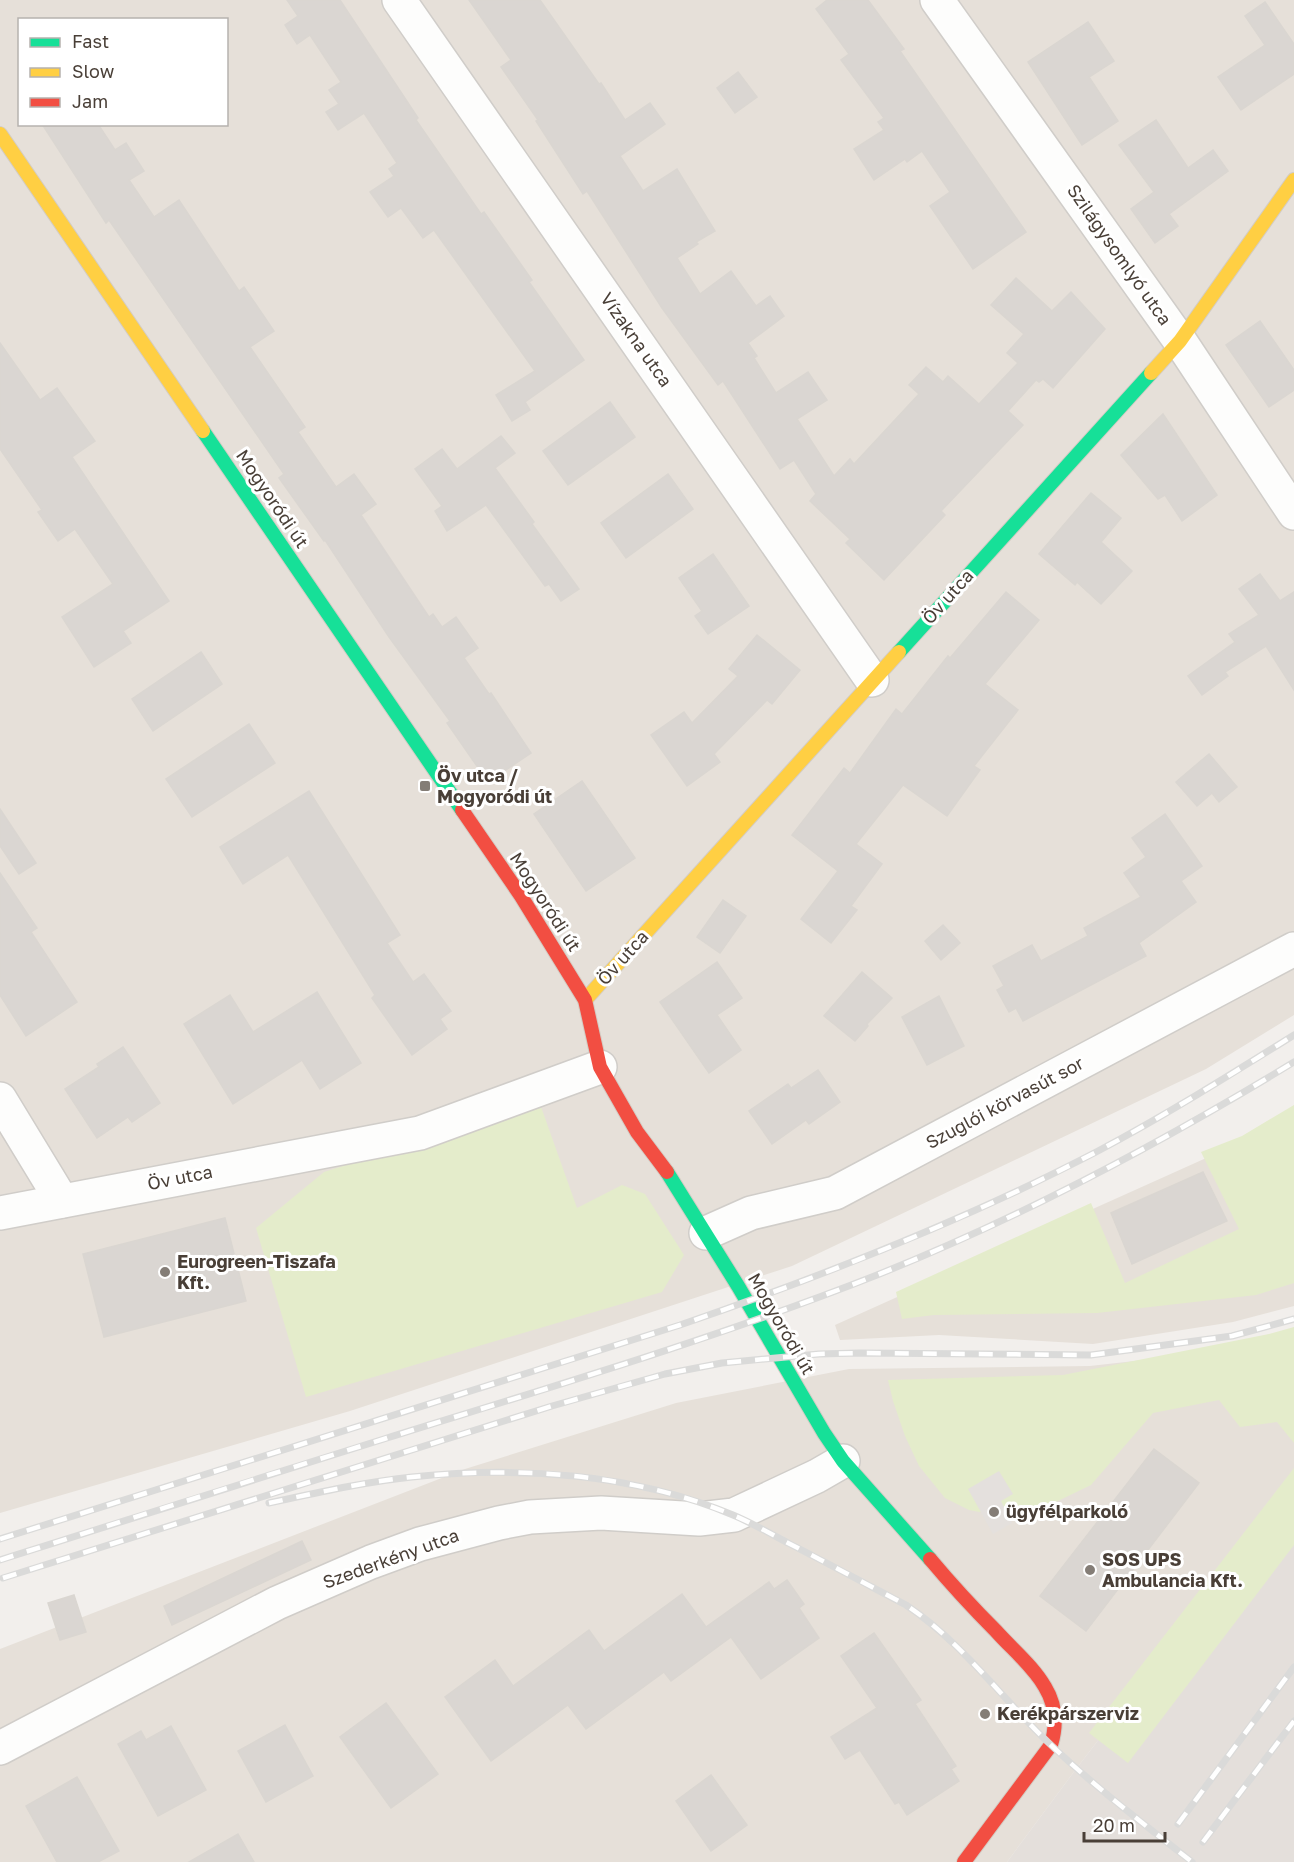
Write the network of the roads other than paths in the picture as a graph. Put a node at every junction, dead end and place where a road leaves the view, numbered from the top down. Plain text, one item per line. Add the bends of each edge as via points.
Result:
1 (399, 0) edge
2 (937, 0) edge
3 (0, 134) edge
4 (1294, 180) edge
5 (1180, 341) junction
6 (1294, 513) edge
7 (872, 680) junction
8 (1294, 949) edge
9 (585, 1000) junction
10 (600, 1067) junction
11 (0, 1099) edge
12 (62, 1201) junction
13 (0, 1213) edge
14 (706, 1233) junction
15 (843, 1461) junction
16 (0, 1748) edge
17 (964, 1862) edge

1 - 7 street, Vízakna utca
2 - 5 street, Szilágysomlyó utca
3 - 9 street, Mogyoródi út via 521,896
4 - 5 street, Öv utca
5 - 6 street, Szilágysomlyó utca
5 - 7 street, Öv utca
7 - 9 street, Öv utca
8 - 14 street, Szuglói körvasút sor via 835,1193 751,1213
9 - 10 street, Mogyoródi út
10 - 12 street, Öv utca via 420,1133
10 - 14 street, Mogyoródi út via 637,1132
11 - 12 street
12 - 13 street, Öv utca
14 - 15 street, Mogyoródi út
15 - 16 street, Szederkény utca via 734,1515 699,1519 601,1513 530,1517 420,1544 277,1603
15 - 17 street, Mogyoródi út via 1027,1664 1046,1688 1056,1717 1051,1745

